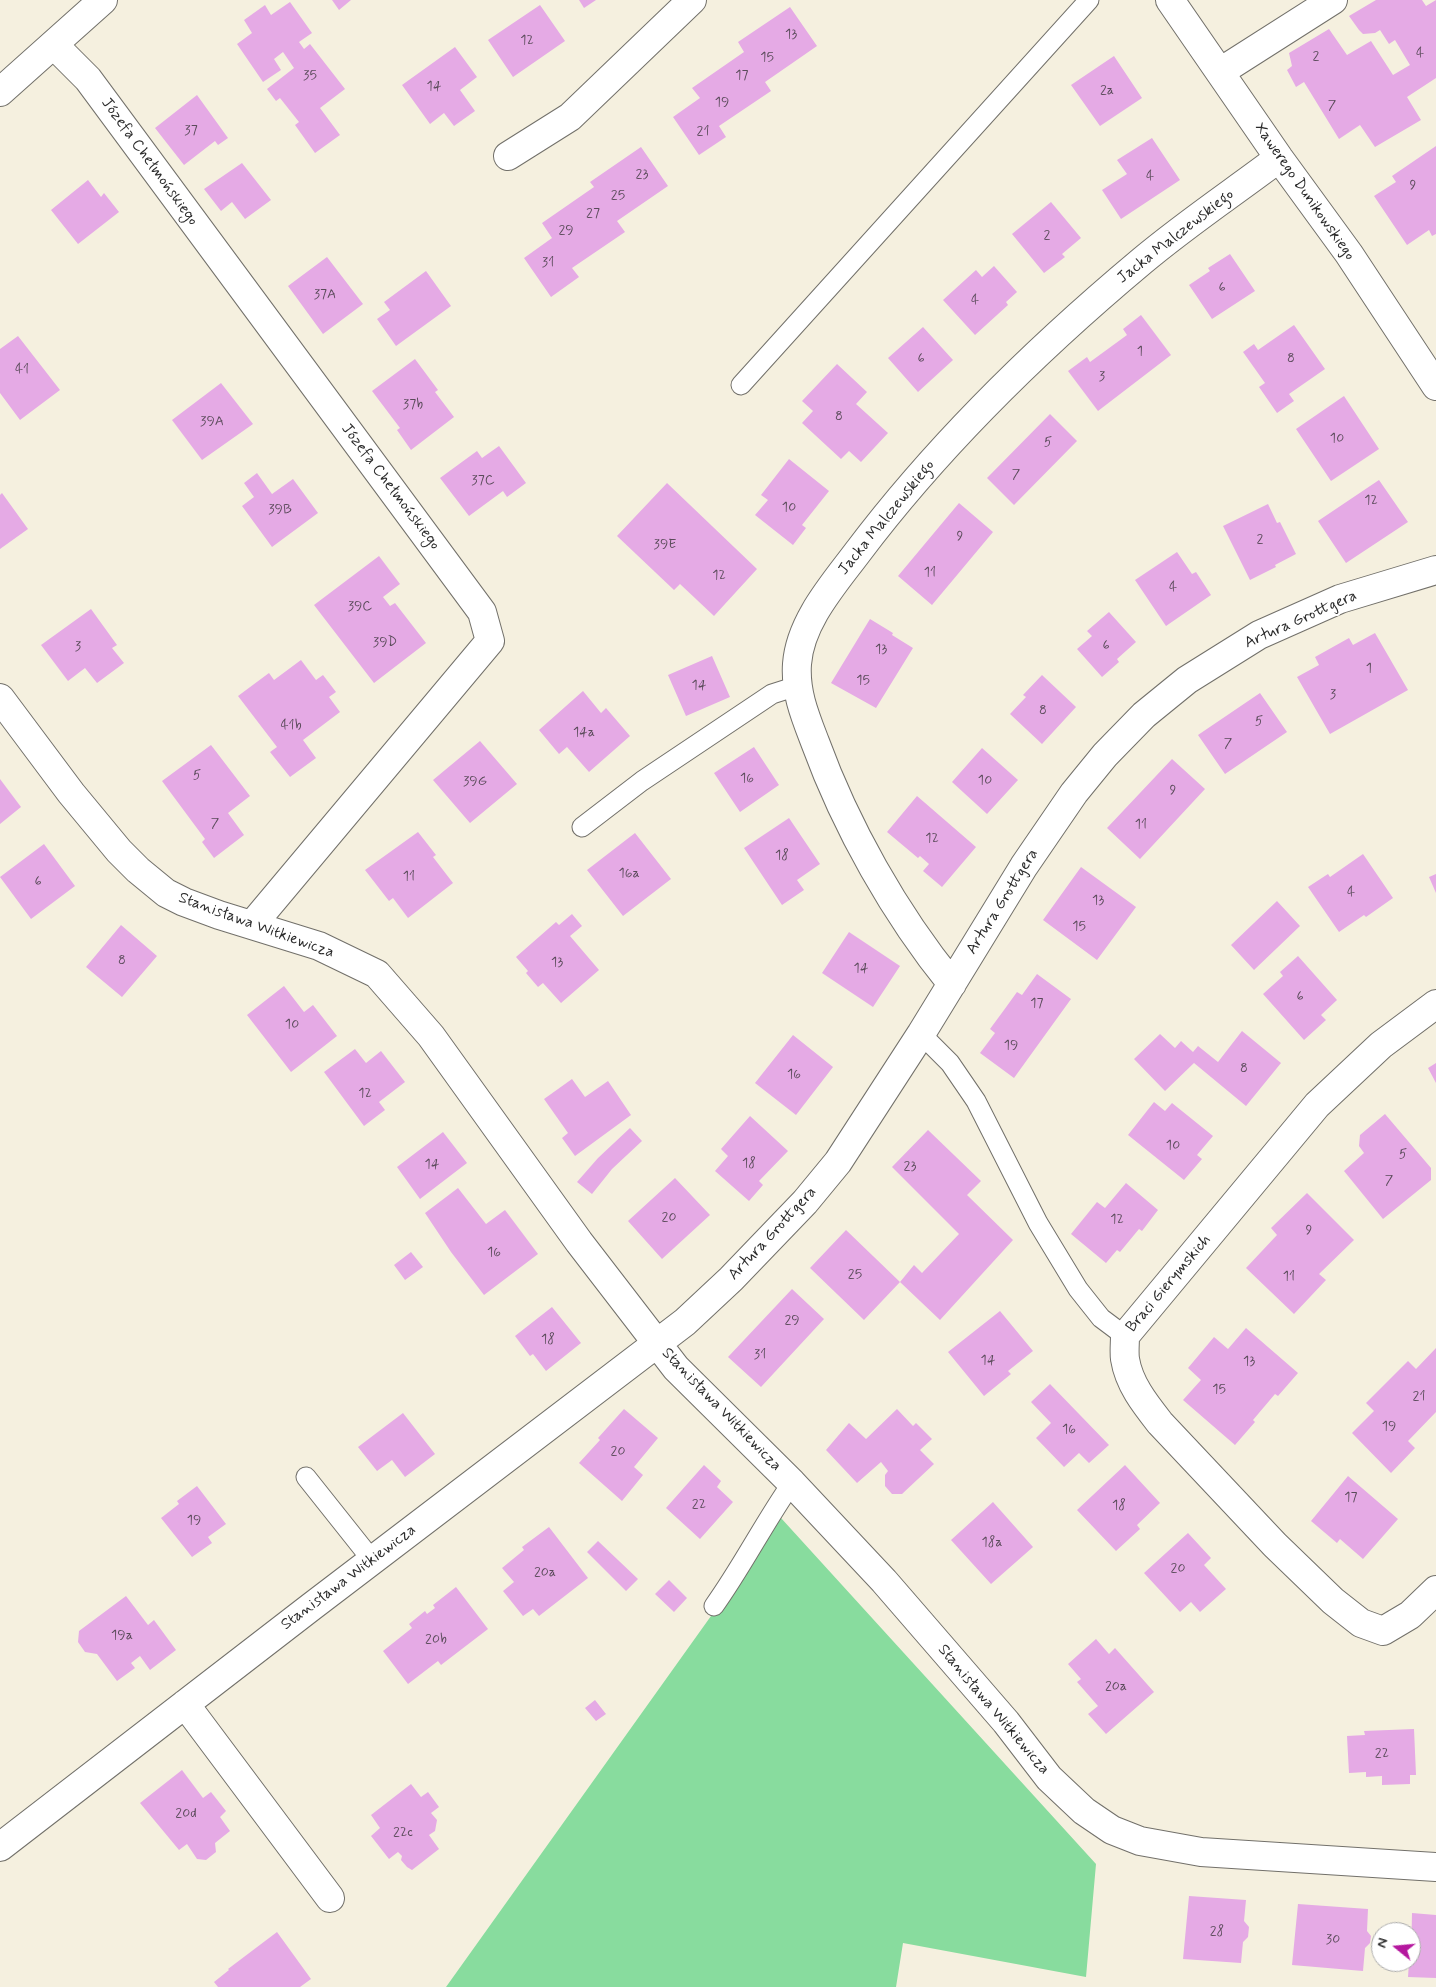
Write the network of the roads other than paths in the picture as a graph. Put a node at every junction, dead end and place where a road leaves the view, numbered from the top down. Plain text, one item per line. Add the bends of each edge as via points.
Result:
1 (103, 0) edge
2 (692, 0) edge
3 (1089, 0) edge
4 (1170, 0) edge
5 (1333, 0) edge
6 (54, 45) junction
7 (1220, 72) junction
8 (0, 92) edge
9 (508, 156) dead end
10 (1279, 158) junction
11 (741, 385) dead end
12 (1436, 386) edge
13 (1436, 570) edge
14 (797, 686) junction
15 (0, 698) edge
16 (582, 827) dead end
17 (252, 925) junction
18 (952, 984) junction
19 (1436, 1004) edge
20 (921, 1034) junction
21 (1125, 1336) junction
22 (657, 1343) junction
23 (306, 1477) dead end
24 (792, 1483) junction
25 (372, 1560) junction
26 (1436, 1590) edge
27 (714, 1606) dead end
28 (186, 1704) junction
29 (0, 1848) edge
30 (1436, 1867) edge
31 (330, 1898) dead end

1 - 6 street
2 - 9 street via 570,117
3 - 11 lane
4 - 7 street, Xawerego Dunikowskiego
5 - 7 street
6 - 8 street
6 - 17 street, Józefa Chełmońskiego via 94,87 482,612 490,641
7 - 10 street, Xawerego Dunikowskiego
10 - 12 street, Xawerego Dunikowskiego via 1349,254
10 - 14 street, Jacka Malczewskiego via 1136,266 1031,358 946,447 872,533 825,596 805,632 797,662
13 - 18 street, Artura Grottgera via 1340,598 1258,635 1187,680 1144,715 1074,793 1024,866
14 - 16 lane via 772,694 642,781
14 - 18 street, Jacka Malczewskiego via 827,776 869,858 899,911
15 - 17 street, Stanisława Witkiewicza via 71,793 118,851 138,870 166,893 184,902
17 - 22 street, Stanisława Witkiewicza via 320,946 377,974 431,1036 579,1242
18 - 20 street, Artura Grottgera
19 - 21 street, Braci Gierymskich via 1381,1045 1317,1105
20 - 21 lane via 950,1063 976,1101 1038,1223 1078,1289 1101,1318
20 - 22 street, Artura Grottgera via 838,1162 805,1202 686,1322
21 - 26 street, Braci Gierymskich via 1125,1359 1132,1383 1144,1403 1274,1544 1333,1601 1361,1623 1383,1631 1410,1616
22 - 24 street, Stanisława Witkiewicza via 676,1368
22 - 25 street, Stanisława Witkiewicza
23 - 25 lane
24 - 27 lane
24 - 30 street, Stanisława Witkiewicza via 884,1581 1006,1722 1049,1778 1084,1811 1112,1830 1140,1841 1201,1852
25 - 28 street, Stanisława Witkiewicza
28 - 29 street, Stanisława Witkiewicza
28 - 31 street

